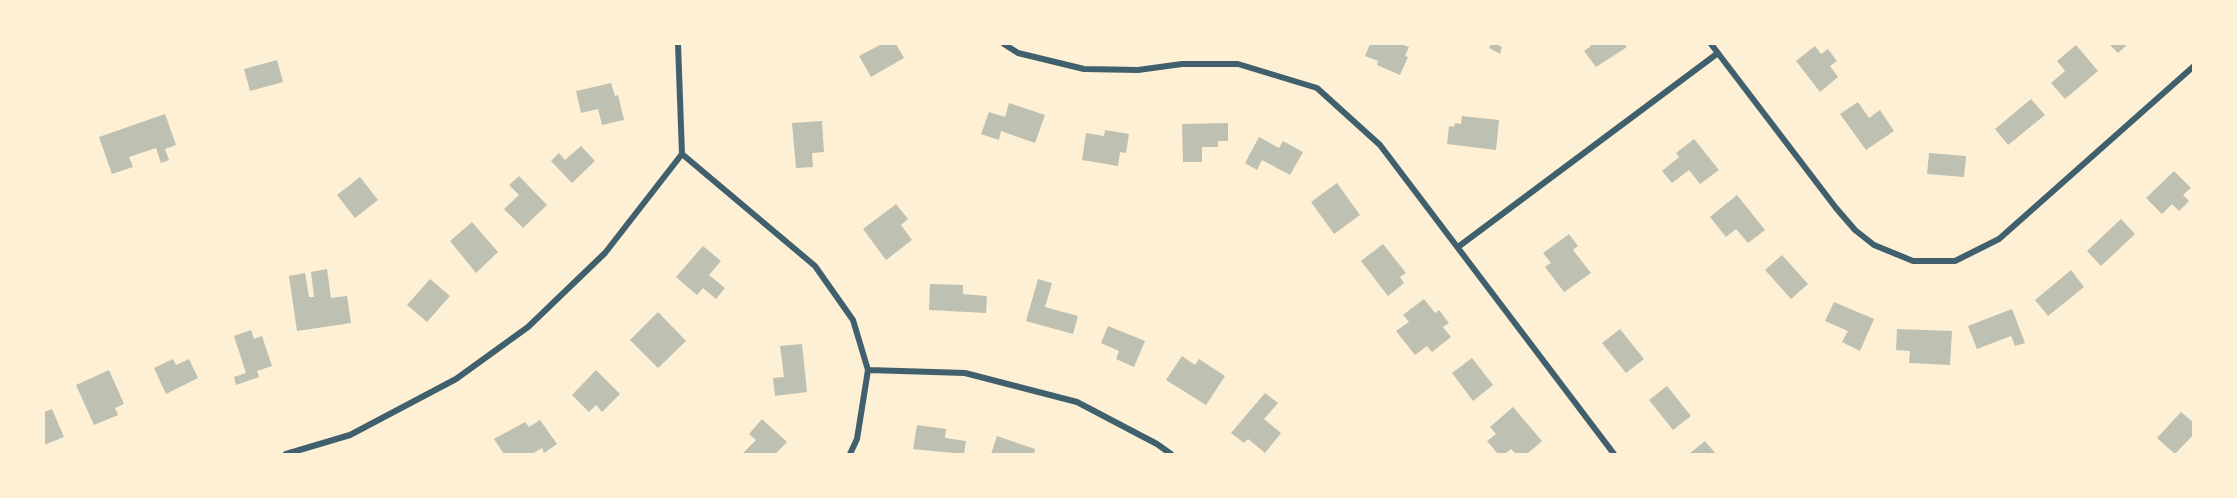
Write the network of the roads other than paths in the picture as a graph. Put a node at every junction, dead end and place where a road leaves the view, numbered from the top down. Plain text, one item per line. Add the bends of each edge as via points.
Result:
1 (678, 44) edge
2 (1004, 44) edge
3 (1711, 44) edge
4 (1718, 53) junction
5 (2193, 66) edge
6 (682, 154) junction
7 (1458, 247) junction
8 (868, 370) junction
9 (286, 454) edge
10 (850, 454) edge
11 (1171, 454) edge
12 (1614, 454) edge

1 - 6 street
2 - 7 street via 1018,53 1084,69 1238,64 1317,88 1380,145
3 - 4 street
4 - 5 street via 1855,230 1874,245 1913,261 1955,261 1999,239
4 - 7 street
6 - 8 street via 815,266 853,320
6 - 9 street via 605,253 528,327 456,379 350,435
7 - 12 street
8 - 10 street via 857,439
8 - 11 street via 965,373 1077,402

